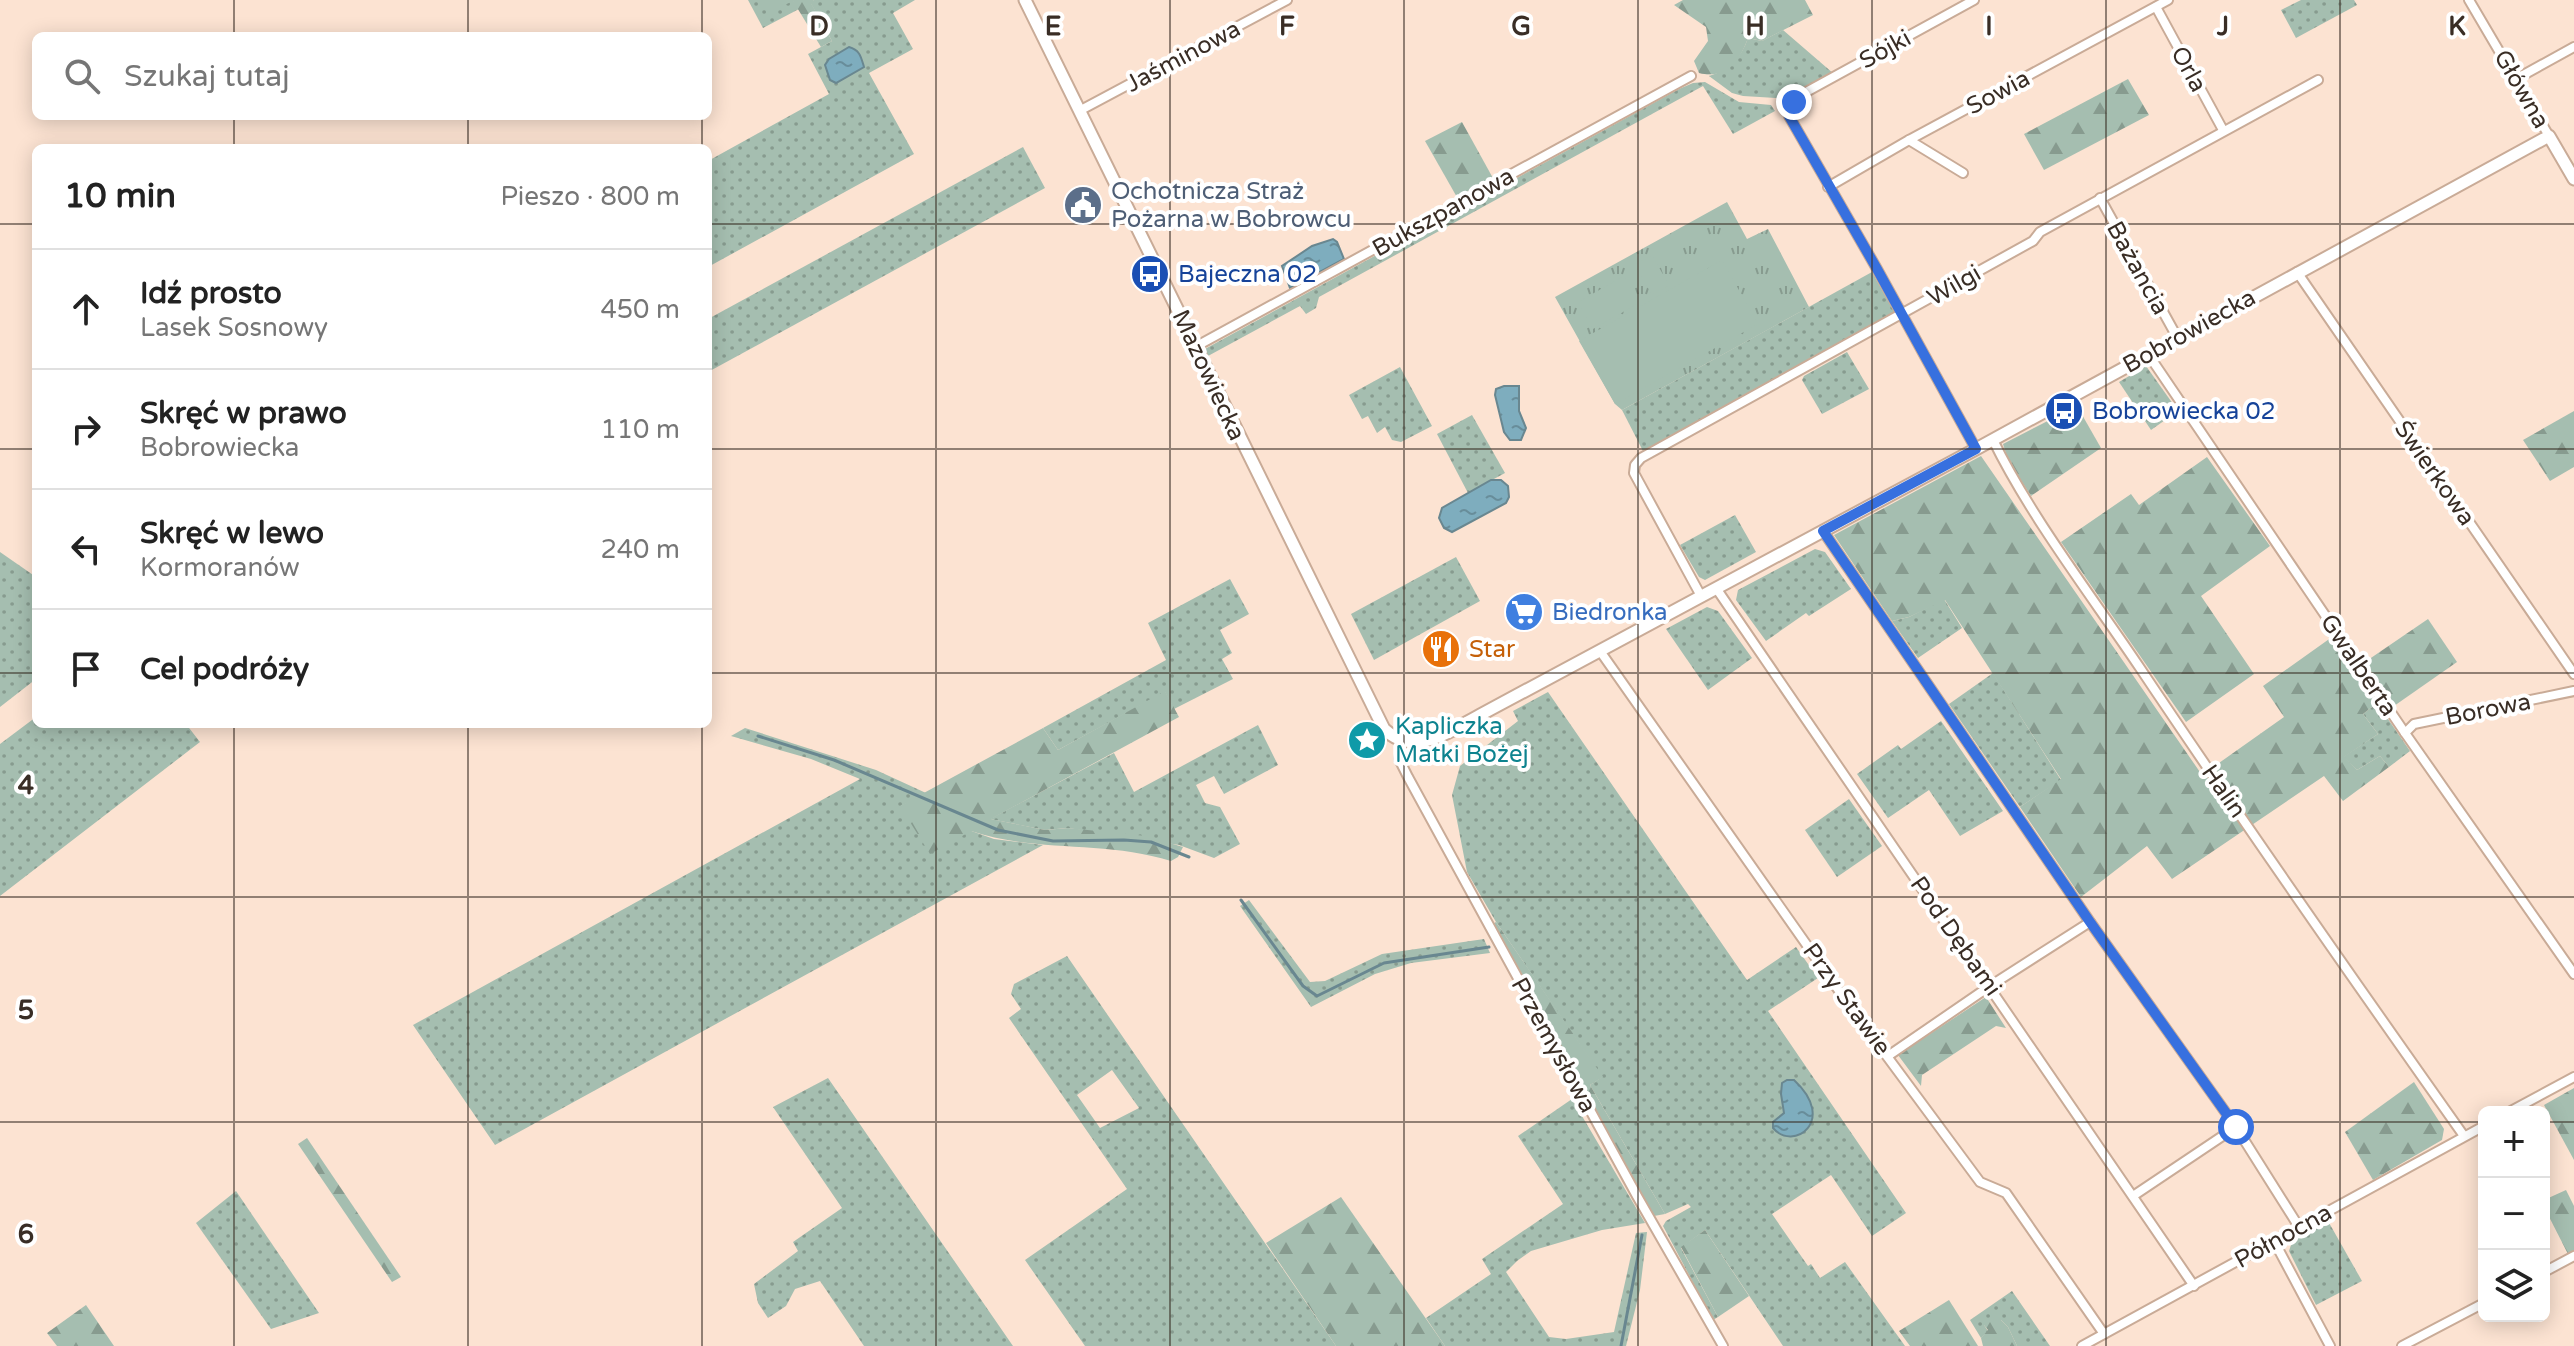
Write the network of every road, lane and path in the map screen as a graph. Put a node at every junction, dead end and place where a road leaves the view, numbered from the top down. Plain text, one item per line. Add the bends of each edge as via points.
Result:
1 (1025, 0) edge
2 (1287, 0) edge
3 (1974, 0) edge
4 (2168, 0) edge
5 (2469, 0) edge
6 (2156, 7) junction
7 (2574, 47) edge
8 (1691, 76) dead end
9 (2516, 79) junction
10 (2318, 80) dead end
11 (1079, 111) junction
12 (2223, 130) junction
13 (2549, 136) junction
14 (1909, 140) junction
15 (1963, 173) dead end
16 (2574, 179) edge
17 (1828, 187) junction
18 (2100, 198) junction
19 (2297, 272) junction
20 (1901, 315) junction
21 (2177, 337) junction
22 (1195, 347) junction
23 (2148, 354) junction
24 (1993, 440) junction
25 (1976, 449) junction
26 (1823, 531) junction
27 (1716, 588) junction
28 (1701, 596) junction
29 (1600, 651) junction
30 (2574, 674) edge
31 (2574, 691) edge
32 (2405, 733) junction
33 (1403, 741) junction
34 (2090, 922) junction
35 (2574, 974) edge
36 (1990, 986) junction
37 (1888, 1056) junction
38 (2574, 1077) edge
39 (2520, 1106) edge
40 (2236, 1127) junction
41 (2478, 1129) edge
42 (2464, 1136) junction
43 (2133, 1196) junction
44 (2299, 1227) junction
45 (2274, 1241) junction
46 (2574, 1256) edge
47 (2550, 1269) edge
48 (2194, 1286) junction
49 (2478, 1306) edge
50 (2104, 1334) junction
51 (1723, 1346) edge
52 (2082, 1346) edge
53 (2330, 1346) edge
54 (2402, 1346) edge

1 - 11 street, Mazowiecka
2 - 11 street, Jaśminowa
3 - 17 street, Sójki via 1797,97 1789,116
4 - 6 street, Sowia
5 - 9 street, Główna
6 - 12 street, Orla
6 - 14 street, Sowia
7 - 9 street
8 - 22 street, Bukszpanowa
9 - 13 street, Główna
10 - 12 street, Wilgi
11 - 22 street, Mazowiecka
12 - 18 street, Wilgi
13 - 16 street, Główna
13 - 19 street, Bobrowiecka
14 - 15 street
14 - 17 street, Sowia
17 - 20 street
18 - 20 street, Wilgi
18 - 21 street, Bażancia
19 - 21 street, Bobrowiecka
19 - 30 street, Świerkowa
20 - 25 street
20 - 28 street, Wilgi via 1635,465 1634,473
21 - 23 street, Bobrowiecka
22 - 33 street, Mazowiecka via 1384,729
23 - 24 street, Bobrowiecka
23 - 32 street, Gwalberta
24 - 25 street, Bobrowiecka
24 - 42 street, Halin via 2043,524 2201,758
25 - 26 street, Bobrowiecka
26 - 27 street, Bobrowiecka
26 - 34 street
27 - 28 street, Bobrowiecka
27 - 36 street, Pod Dębami
28 - 29 street, Bobrowiecka
29 - 33 street, Bobrowiecka via 1436,738
29 - 37 street, Przy Stawie
31 - 32 street, Borowa via 2414,724
32 - 35 street, Gwalberta
33 - 51 street, Przemysłowa via 1399,759 1415,791
34 - 36 street
34 - 40 street
36 - 37 street
36 - 43 street, Pod Dębami
37 - 50 street, Przy Stawie via 1980,1182 2006,1193
38 - 39 street
40 - 43 street
40 - 44 street
41 - 42 street, Północna
42 - 44 street, Północna
43 - 48 street, Pod Dębami
44 - 45 street, Północna
45 - 48 street, Północna
45 - 53 street
46 - 47 street
48 - 50 street, Północna
49 - 54 street
50 - 52 street, Północna

